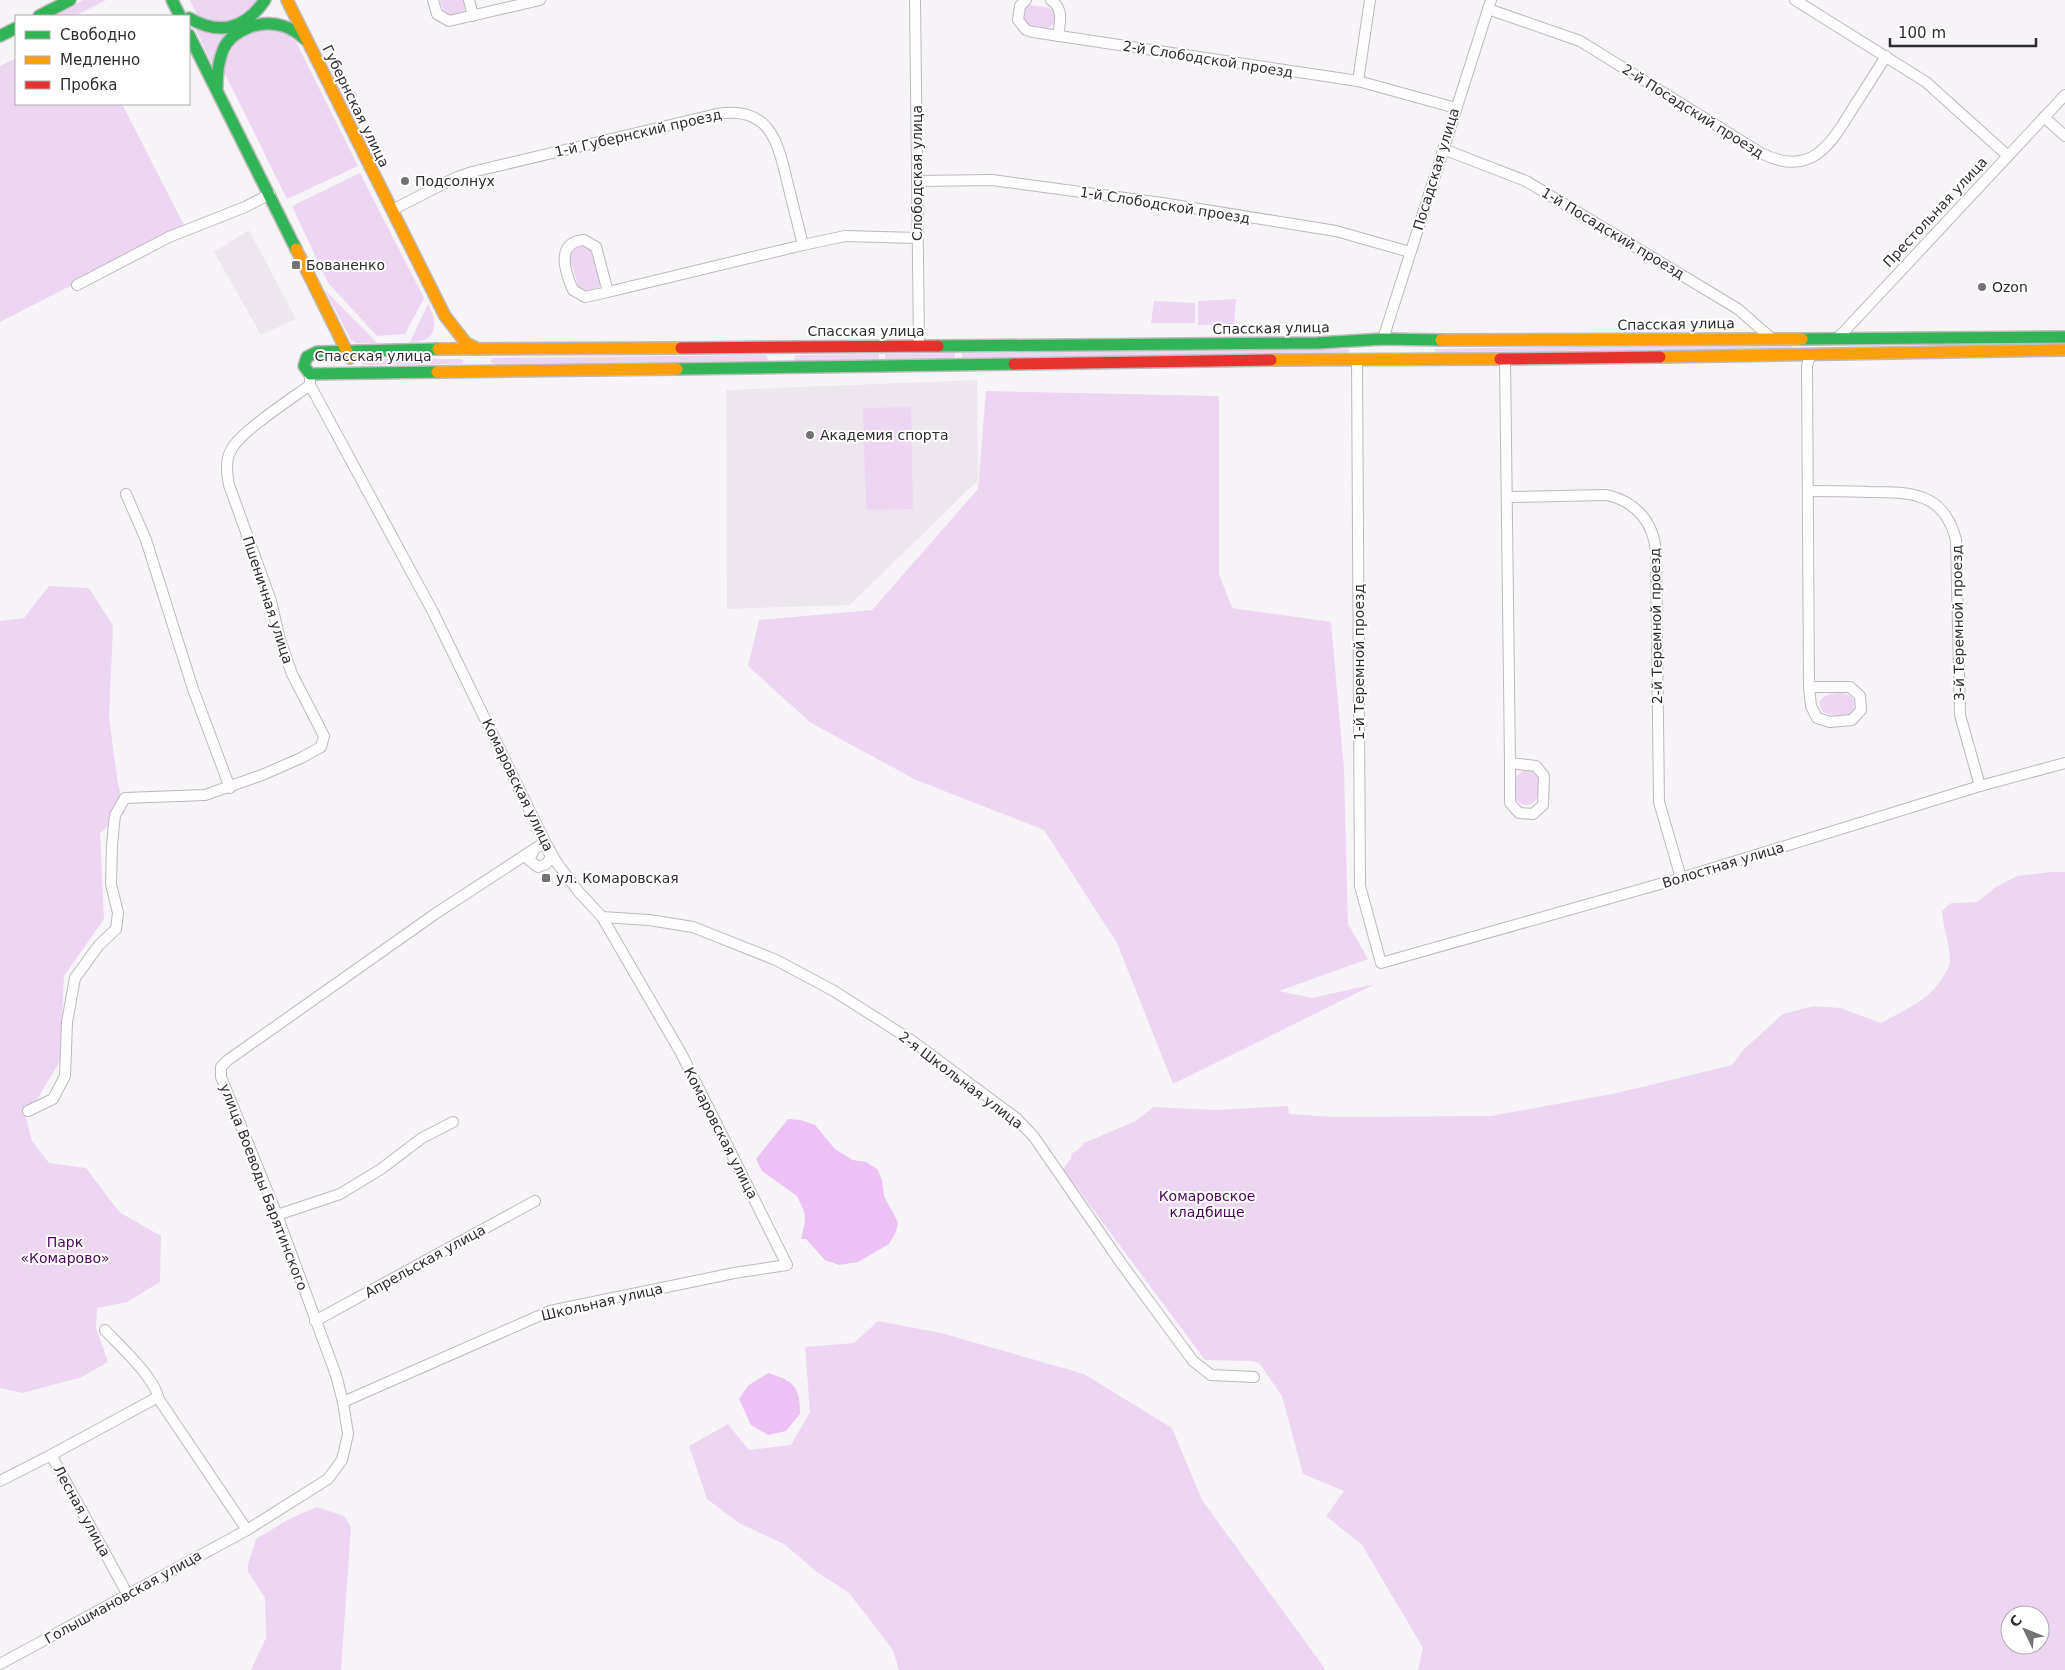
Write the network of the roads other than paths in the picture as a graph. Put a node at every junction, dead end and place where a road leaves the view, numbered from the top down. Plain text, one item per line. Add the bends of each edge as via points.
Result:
1 (70, 0) edge
2 (264, 0) edge
3 (287, 0) edge
4 (432, 0) edge
5 (469, 0) edge
6 (540, 0) edge
7 (915, 0) edge
8 (1026, 0) edge
9 (1051, 0) edge
10 (1370, 0) edge
11 (1795, 0) edge
12 (1490, 5) edge
13 (175, 7) edge
14 (41, 15) edge
15 (185, 15) edge
16 (473, 16) junction
17 (190, 18) edge
18 (15, 28) edge
19 (0, 36) edge
20 (1058, 36) junction
21 (190, 37) edge
22 (308, 41) junction
23 (1886, 56) junction
24 (1358, 81) junction
25 (217, 90) junction
26 (2065, 95) edge
27 (1456, 108) junction
28 (2044, 117) junction
29 (2065, 136) edge
30 (1443, 150) junction
31 (2008, 156) junction
32 (917, 181) junction
33 (270, 194) junction
34 (392, 210) junction
35 (917, 238) junction
36 (803, 245) junction
37 (1410, 252) junction
38 (77, 285) dead end
39 (608, 292) junction
40 (2065, 337) edge
41 (1771, 338) junction
42 (1838, 338) junction
43 (1383, 339) junction
44 (919, 346) junction
45 (786, 347) junction
46 (478, 349) junction
47 (345, 350) junction
48 (2065, 350) edge
49 (1810, 354) junction
50 (1835, 354) junction
51 (1356, 359) junction
52 (1505, 359) junction
53 (785, 366) junction
54 (478, 371) junction
55 (357, 372) junction
56 (310, 379) junction
57 (1808, 491) junction
58 (126, 494) dead end
59 (1508, 497) junction
60 (1810, 687) junction
61 (1510, 763) junction
62 (2065, 763) edge
63 (1980, 786) junction
64 (230, 788) junction
65 (546, 844) junction
66 (534, 850) junction
67 (1681, 878) junction
68 (602, 917) junction
69 (1381, 963) joint
70 (28, 1111) dead end
71 (453, 1122) dead end
72 (535, 1201) dead end
73 (277, 1215) junction
74 (787, 1265) joint
75 (315, 1321) junction
76 (105, 1330) dead end
77 (1254, 1377) dead end
78 (158, 1397) junction
79 (343, 1402) junction
80 (51, 1455) junction
81 (328, 1479) joint
82 (0, 1481) edge
83 (246, 1530) junction
84 (128, 1595) junction
85 (0, 1664) edge

1 - 14 street
2 - 17 street via 259,10 246,21 227,29 209,28
3 - 22 street, Губернская улица
4 - 16 street via 442,19 456,21
5 - 16 street
6 - 16 street
7 - 32 street, Слободская улица
8 - 20 street, 2-й Слободской проезд via 1018,13 1021,26 1033,32
9 - 20 street via 1060,11
10 - 24 street
11 - 23 street
12 - 23 street, 2-й Посадский проезд via 1580,41 1760,153 1781,161 1809,158 1823,150
12 - 27 street, Посадская улица
13 - 15 street
18 - 19 street
20 - 24 street, 2-й Слободской проезд
21 - 25 street
22 - 25 street via 296,31 277,24 255,25 238,33 224,48 218,67
22 - 34 street, Губернская улица
23 - 31 street via 1926,82
24 - 27 street, 2-й Слободской проезд
25 - 33 street
26 - 28 street, Престольная улица
27 - 30 street, Посадская улица
28 - 29 street
28 - 31 street, Престольная улица
30 - 37 street, Посадская улица
30 - 41 street, 1-й Посадский проезд via 1526,181 1738,309
31 - 42 street, Престольная улица
32 - 35 street, Слободская улица
32 - 37 street, 1-й Слободской проезд via 992,180 1162,203 1336,231
33 - 38 street via 169,238
33 - 47 street
34 - 36 street, 1-й Губернский проезд via 472,172 717,114 738,112 766,126 777,143
34 - 46 street, Губернская улица via 445,316 466,343
35 - 36 street via 845,236
35 - 44 street, Слободская улица
36 - 39 street
37 - 43 street, Посадская улица
39 - 39 street via 596,247 584,240 571,244 564,262 573,290 584,297
40 - 42 street, Спасская улица
41 - 42 street, Спасская улица
41 - 43 street, Спасская улица
42 - 50 street
43 - 44 street, Спасская улица
44 - 45 street, Спасская улица
45 - 46 street, Спасская улица
45 - 53 street
46 - 47 street, Спасская улица
46 - 54 street
47 - 55 street
47 - 56 street, Спасская улица via 306,356 304,366
48 - 50 street, Спасская улица
49 - 50 street, Спасская улица
49 - 52 street, Спасская улица
49 - 57 street via 1807,366
51 - 52 street, Спасская улица
51 - 53 street, Спасская улица
51 - 69 street, 1-й Теремной проезд via 1360,886
52 - 59 street
53 - 54 street, Спасская улица
54 - 55 street, Спасская улица
55 - 56 street, Спасская улица
56 - 64 street, Пшеничная улица via 230,450 226,469 292,674 324,736 321,747 302,758
56 - 65 street, Комаровская улица via 433,612
57 - 60 street
57 - 63 street, 3-й Теремной проезд via 1911,493 1930,500 1950,522 1956,540 1960,715
58 - 64 street via 146,540 193,689
59 - 61 street
59 - 67 street, 2-й Теремной проезд via 1617,497 1635,507 1651,528 1656,553 1659,802
60 - 60 street via 1812,712 1823,721 1852,720 1861,710 1860,696 1850,687
61 - 61 street via 1536,766 1544,776 1543,805 1532,814 1519,813 1510,803
62 - 63 street, Волостная улица
63 - 67 street, Волостная улица
64 - 70 street, Пшеничная улица via 206,796 125,798 115,815 111,884 118,913 116,928 75,978 67,1022 65,1076 53,1099
65 - 66 street, улица Воеводы Барятинского
65 - 66 street via 551,858 546,864 538,867 530,860
65 - 68 street, Комаровская улица via 578,891
66 - 73 street, улица Воеводы Барятинского via 363,964 221,1067 221,1077
67 - 69 street, Волостная улица
68 - 74 street, Комаровская улица via 681,1054
68 - 77 street, 2-я Школьная улица via 693,927 776,960 834,991 911,1040 1016,1118 1034,1137 1194,1361 1211,1375
71 - 73 street via 422,1138 340,1194
72 - 75 street, Апрельская улица
73 - 75 street, улица Воеводы Барятинского
74 - 79 street, Школьная улица via 550,1311
75 - 79 street, улица Воеводы Барятинского
76 - 78 street via 157,1390
78 - 80 street, Лесная улица
78 - 83 street
79 - 81 street, улица Воеводы Барятинского via 348,1434 342,1460
80 - 82 street
80 - 84 street, Лесная улица
81 - 83 street, Голышмановская улица
83 - 84 street, Голышмановская улица
84 - 85 street, Голышмановская улица

